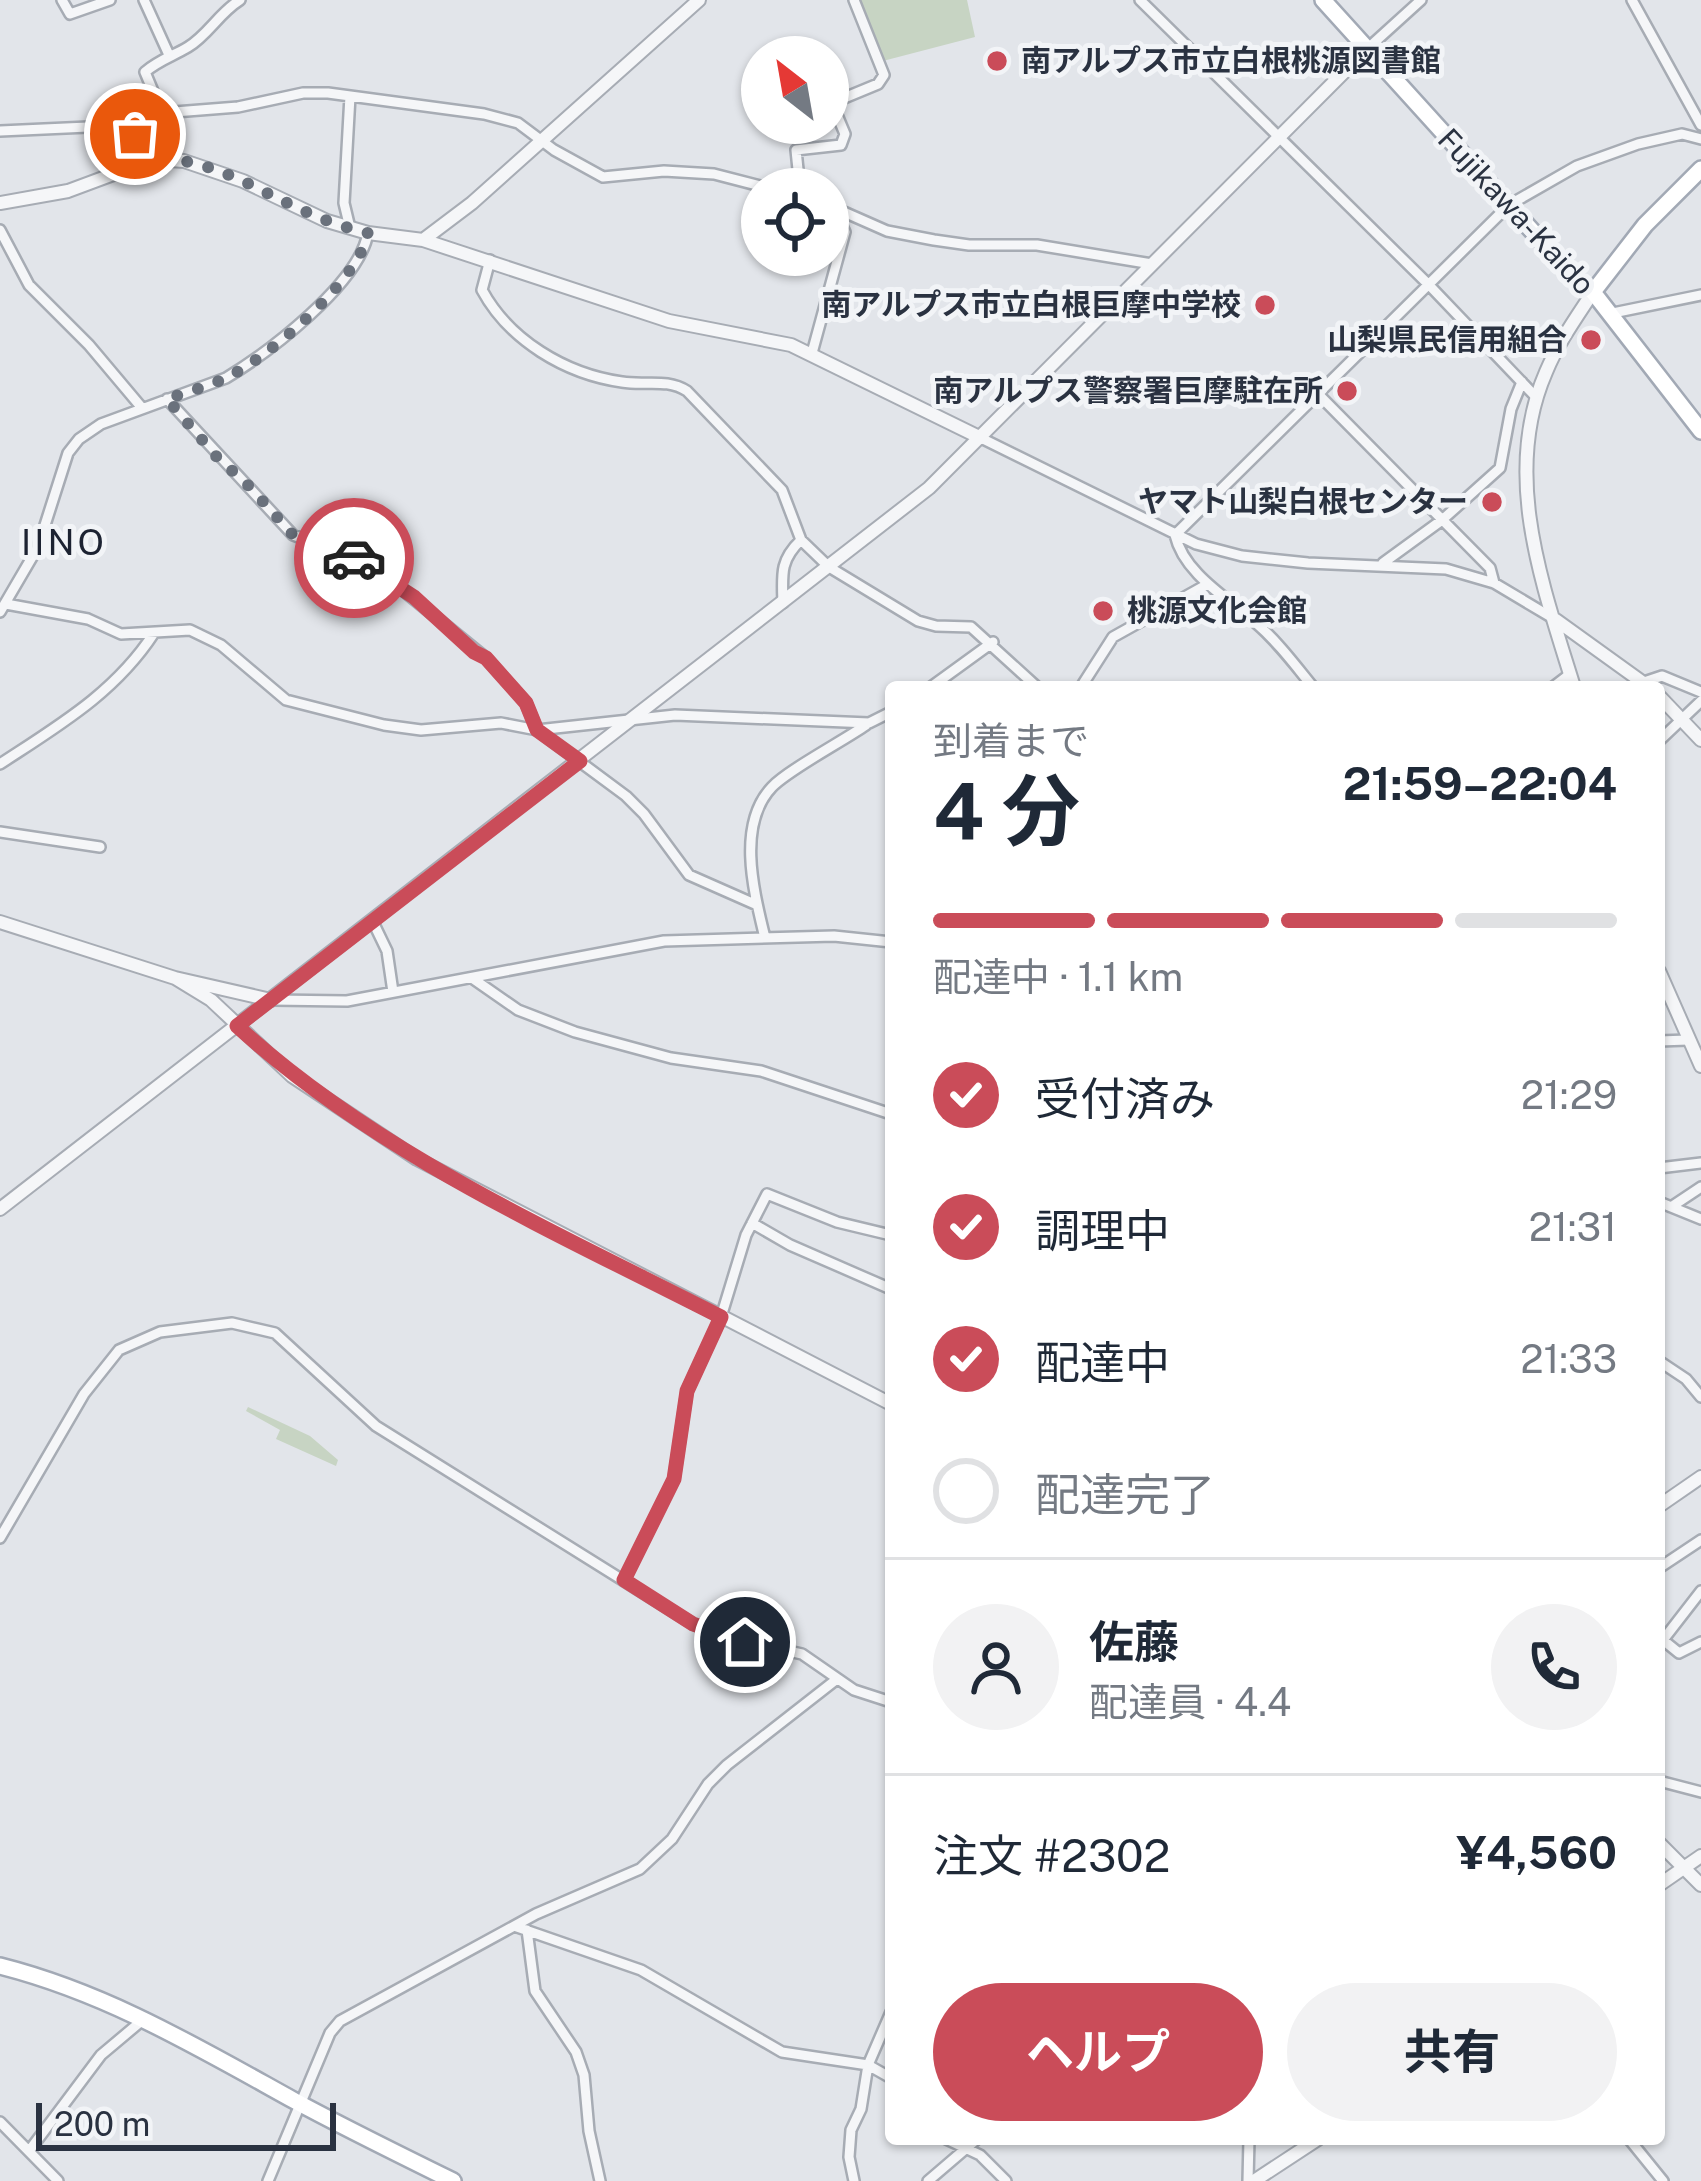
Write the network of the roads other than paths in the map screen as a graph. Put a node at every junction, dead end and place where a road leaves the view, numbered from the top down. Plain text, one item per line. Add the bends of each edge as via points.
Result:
1 (62, 0) edge
2 (110, 0) edge
3 (144, 0) edge
4 (239, 0) edge
5 (699, 0) edge
6 (854, 0) edge
7 (1141, 0) edge
8 (1323, 0) edge
9 (1420, 0) edge
10 (1632, 0) edge
11 (1367, 49) junction
12 (169, 55) junction
13 (350, 96) junction
14 (162, 113) junction
15 (132, 124) junction
16 (1701, 125) edge
17 (0, 131) edge
18 (1279, 136) junction
19 (1701, 139) edge
20 (542, 140) junction
21 (154, 159) junction
22 (798, 168) edge
23 (1701, 169) edge
24 (741, 181) edge
25 (1701, 183) edge
26 (0, 203) edge
27 (1509, 205) junction
28 (849, 214) edge
29 (350, 228) junction
30 (0, 230) edge
31 (368, 233) junction
32 (423, 240) junction
33 (490, 260) junction
34 (1152, 264) junction
35 (833, 276) edge
36 (1429, 285) junction
37 (1593, 292) junction
38 (1701, 295) edge
39 (1608, 314) junction
40 (812, 353) junction
41 (1522, 382) junction
42 (1320, 396) junction
43 (1536, 398) junction
44 (167, 399) junction
45 (142, 408) junction
46 (1701, 431) edge
47 (981, 438) junction
48 (1442, 520) junction
49 (1175, 535) junction
50 (801, 540) junction
51 (1381, 565) junction
52 (829, 567) junction
53 (1208, 584) junction
54 (1494, 584) junction
55 (783, 603) junction
56 (3, 608) edge
57 (1556, 620) junction
58 (154, 633) junction
59 (993, 642) junction
60 (1572, 680) edge
61 (939, 681) edge
62 (1031, 681) edge
63 (1085, 681) edge
64 (1308, 681) edge
65 (1641, 681) edge
66 (1654, 681) edge
67 (1701, 696) edge
68 (1665, 702) edge
69 (885, 715) edge
70 (635, 718) junction
71 (1682, 718) junction
72 (868, 723) junction
73 (537, 730) junction
74 (1665, 735) edge
75 (1701, 740) edge
76 (580, 761) junction
77 (0, 764) edge
78 (0, 832) edge
79 (100, 847) dead end
80 (757, 905) junction
81 (0, 922) edge
82 (373, 922) junction
83 (765, 938) junction
84 (885, 941) edge
85 (471, 977) junction
86 (175, 978) junction
87 (1665, 985) edge
88 (393, 992) junction
89 (271, 1000) junction
90 (237, 1026) junction
91 (1688, 1040) junction
92 (1665, 1041) edge
93 (1701, 1066) edge
94 (885, 1112) edge
95 (1701, 1163) edge
96 (1665, 1167) edge
97 (1701, 1187) edge
98 (1665, 1205) edge
99 (0, 1209) edge
100 (1701, 1219) edge
101 (752, 1223) junction
102 (885, 1234) edge
103 (885, 1285) edge
104 (721, 1317) junction
105 (1665, 1364) edge
106 (1701, 1397) edge
107 (885, 1401) edge
108 (1700, 1481) edge
109 (1665, 1502) edge
110 (0, 1538) edge
111 (1701, 1540) edge
112 (1665, 1564) edge
113 (624, 1580) junction
114 (1701, 1591) edge
115 (1665, 1637) edge
116 (1665, 1642) edge
117 (1701, 1642) edge
118 (837, 1679) junction
119 (885, 1701) edge
120 (1665, 1783) edge
121 (1701, 1792) edge
122 (1665, 1849) edge
123 (1701, 1856) edge
124 (1684, 1868) junction
125 (1665, 1881) edge
126 (1701, 1885) edge
127 (514, 1926) junction
128 (526, 1930) junction
129 (0, 1966) edge
130 (145, 2018) junction
131 (885, 2026) edge
132 (868, 2065) junction
133 (885, 2075) edge
134 (300, 2103) junction
135 (0, 2122) edge
136 (961, 2145) edge
137 (969, 2145) edge
138 (1249, 2145) edge
139 (1308, 2145) edge
140 (1634, 2145) edge
141 (966, 2147) junction
142 (29, 2152) junction
143 (58, 2181) edge
144 (268, 2181) edge
145 (453, 2181) edge
146 (601, 2181) edge
147 (854, 2181) edge
148 (928, 2181) edge
149 (1006, 2181) edge
150 (1251, 2181) edge
151 (1663, 2181) edge

1 - 2 street via 70,14
3 - 12 street
4 - 12 street
5 - 20 street
6 - 22 street via 884,75 832,103 845,134 841,145 796,150
7 - 18 street
8 - 11 main road, Fujikawa-Kaido
9 - 11 street
10 - 16 street
11 - 18 street
11 - 27 main road, Fujikawa-Kaido
12 - 14 street via 145,72
13 - 14 street via 303,93
13 - 20 street via 484,114
13 - 29 street
14 - 15 street
15 - 17 street
15 - 21 street
18 - 34 street
18 - 36 street
19 - 27 street via 1682,134 1638,144 1577,166
20 - 24 street via 602,177 664,171
20 - 32 street
21 - 26 street via 68,191
21 - 29 street via 243,181
23 - 37 main road
25 - 37 main road
27 - 36 street
27 - 37 main road, Fujikawa-Kaido
28 - 34 street via 934,240 1037,245
29 - 31 street
30 - 45 street via 29,285
31 - 32 street
31 - 44 street via 362,255 304,321 226,378
32 - 33 street
33 - 40 street via 624,309
33 - 50 street via 482,290 531,347 606,380 673,382 687,391 782,490
34 - 47 street
35 - 40 street
36 - 41 street
36 - 42 street
37 - 39 main road, Fujikawa-Kaido
37 - 43 street
38 - 39 street
39 - 46 main road, Fujikawa-Kaido
40 - 47 street
41 - 43 street
41 - 48 street via 1500,468
42 - 48 street
42 - 49 street
43 - 57 street via 1526,502
44 - 45 street
44 - 73 street via 293,535 383,574 486,658 526,703
45 - 56 street via 89,430 68,453 38,547
47 - 49 street
47 - 52 street
48 - 51 street
48 - 54 street via 1490,568
49 - 51 street via 1241,556
49 - 53 street
50 - 52 street
50 - 55 street via 781,567
51 - 54 street via 1446,569
52 - 55 street
52 - 59 street via 918,620 971,627
53 - 63 street via 1113,637
53 - 64 street via 1257,623
54 - 57 street
55 - 70 street
56 - 58 street via 88,619 122,634
57 - 60 street
57 - 65 street
58 - 73 street via 190,630 221,645 286,700 307,706 421,730 501,723
58 - 77 street via 94,703
59 - 61 street
59 - 62 street
66 - 67 street via 1662,676
67 - 71 street
68 - 71 street
69 - 72 street
70 - 72 street
70 - 73 street
70 - 76 street
71 - 74 street
71 - 75 street
72 - 80 street via 773,786 751,820
73 - 76 street
76 - 80 street via 644,814 689,875
76 - 82 street
78 - 79 street
80 - 83 street
81 - 86 street
82 - 88 street
82 - 89 street
83 - 84 street
83 - 85 street via 664,941
85 - 88 street
85 - 94 street via 518,1010 575,1032 760,1071
86 - 89 street
86 - 90 street
87 - 91 street
88 - 89 street
89 - 90 street
90 - 99 street
90 - 104 street via 292,1076 417,1159
91 - 92 street
91 - 93 street
95 - 96 street
97 - 98 street
98 - 100 street
101 - 102 street via 766,1193
101 - 103 street
101 - 104 street
104 - 107 street
104 - 113 street via 687,1391 674,1479
105 - 106 street
108 - 109 street
110 - 113 street via 84,1394 119,1350 160,1332 232,1323 274,1333 376,1426
111 - 112 street
113 - 118 street via 693,1624 802,1654
114 - 115 street
116 - 117 street via 1679,1653
118 - 119 street
118 - 127 street via 728,1765 640,1868
120 - 121 street
122 - 124 street
123 - 124 street
124 - 125 street
124 - 126 street
127 - 128 street
127 - 134 street via 340,2021
128 - 132 street via 641,1970 782,2052
128 - 146 street via 535,1991 584,2075
129 - 130 main road
130 - 134 main road
130 - 142 street via 101,2055
131 - 132 street
132 - 133 street
132 - 147 street via 849,2141
134 - 144 street
134 - 145 main road
135 - 142 street
136 - 141 street
137 - 141 street
138 - 150 street
139 - 150 street
140 - 151 street
141 - 148 street
141 - 149 street
142 - 143 street

